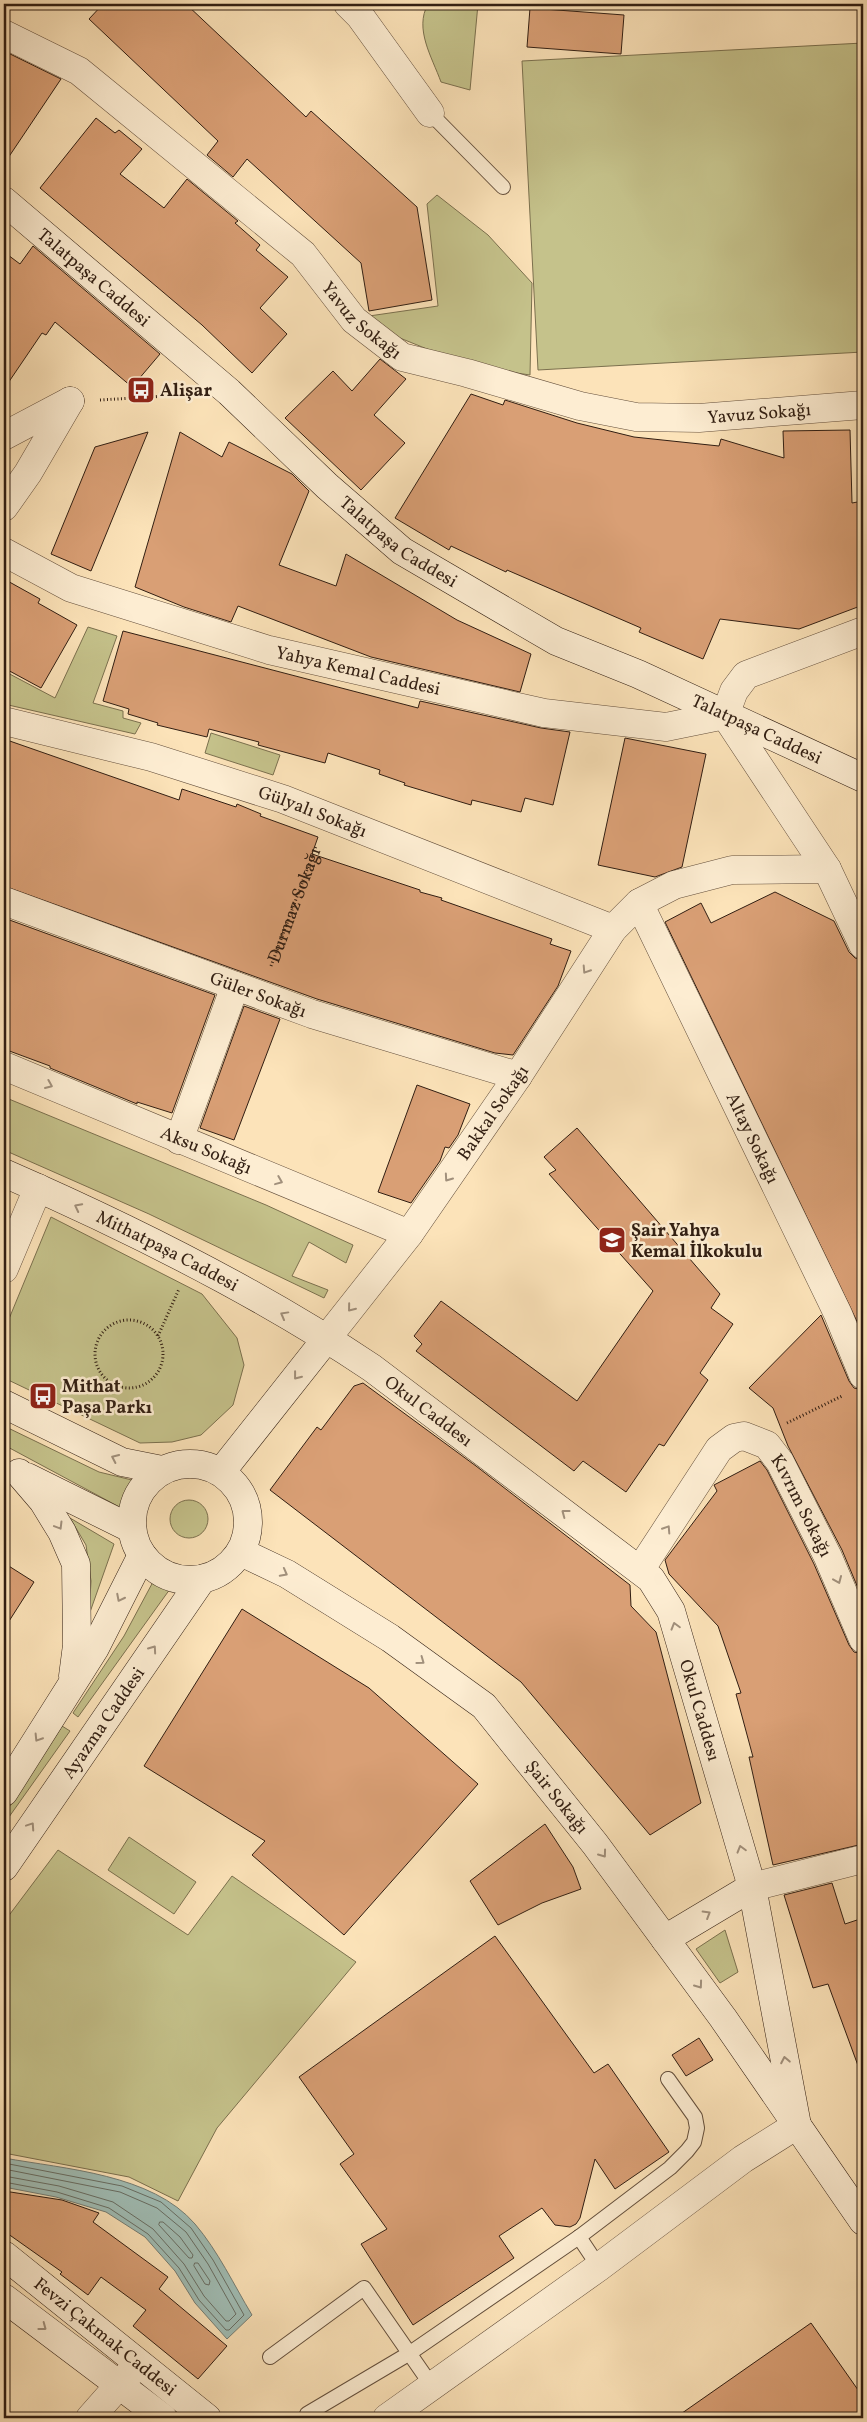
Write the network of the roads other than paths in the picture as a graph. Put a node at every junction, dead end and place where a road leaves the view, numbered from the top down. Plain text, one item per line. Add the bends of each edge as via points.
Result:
1 (348, 4) edge
2 (373, 16) edge
3 (4, 34) edge
4 (430, 113) joint
5 (503, 187) dead end
6 (4, 201) edge
7 (863, 405) edge
8 (4, 436) edge
9 (4, 507) edge
10 (4, 552) edge
11 (863, 632) edge
12 (726, 715) junction
13 (4, 721) edge
14 (863, 778) edge
15 (827, 869) junction
16 (4, 901) edge
17 (639, 902) junction
18 (613, 929) junction
19 (863, 945) edge
20 (235, 986) junction
21 (4, 1066) edge
22 (518, 1076) junction
23 (179, 1140) junction
24 (4, 1173) edge
25 (38, 1188) junction
26 (409, 1234) junction
27 (4, 1270) edge
28 (327, 1338) junction
29 (863, 1375) edge
30 (4, 1404) edge
31 (12, 1468) edge
32 (162, 1470) junction
33 (221, 1472) junction
34 (132, 1529) junction
35 (241, 1552) junction
36 (142, 1555) junction
37 (640, 1570) junction
38 (202, 1579) junction
39 (863, 1639) edge
40 (72, 1683) junction
41 (4, 1792) edge
42 (863, 1859) edge
43 (4, 1867) edge
44 (752, 1887) junction
45 (665, 1939) junction
46 (668, 2079) dead end
47 (797, 2125) junction
48 (863, 2221) edge
49 (579, 2237) junction
50 (4, 2255) edge
51 (598, 2267) junction
52 (4, 2298) edge
53 (410, 2353) junction
54 (270, 2357) dead end
55 (139, 2363) junction
56 (119, 2384) junction
57 (432, 2386) junction
58 (307, 2414) dead end
59 (90, 2418) edge
60 (163, 2418) edge
61 (207, 2418) edge
62 (387, 2418) edge

1 - 2 street
2 - 4 street
3 - 7 street, Yavuz Sokağı via 79,71 303,254 354,320 402,357 580,406 636,417 699,418
4 - 5 lane
6 - 12 street, Talatpaşa Caddesi via 229,392 402,552 556,641
8 - 9 street via 70,401
10 - 12 street, Yahya Kemal Caddesi via 71,588 269,650 544,713 666,727
11 - 12 street via 746,675 734,691
12 - 14 street, Talatpaşa Caddesi
12 - 15 street
13 - 18 street, Gülyalı Sokağı via 151,757 283,799
15 - 17 street, Bakkal Sokağı via 732,870 674,885
15 - 19 street
16 - 20 street, Güler Sokağı
17 - 18 street, Bakkal Sokağı
17 - 29 street, Altay Sokağı via 833,1305
18 -> 22 street, Bakkal Sokağı
20 - 22 street, Güler Sokağı via 312,1014
20 - 23 street
21 -> 23 street, Aksu Sokağı
22 -> 26 street, Bakkal Sokağı
23 -> 26 street, Aksu Sokağı
24 - 25 street, Mithatpaşa Caddesi
25 - 27 street
28 -> 25 street, Mithatpaşa Caddesi via 192,1263
26 -> 28 street, Bakkal Sokağı
28 -> 33 street, Bakkal Sokağı
37 -> 28 street, Okul Caddesı via 372,1368
32 -> 30 street via 122,1462
31 - 34 street
31 -> 40 street via 43,1501 76,1564 77,1645
32 - 33 street via 182,1464 202,1464
32 - 34 street via 138,1495 132,1512
33 - 35 street via 233,1481 247,1507 247,1538
34 - 36 street
35 - 38 street via 217,1574
35 -> 45 street, Şair Sokağı via 287,1574 390,1638 484,1706 595,1844
36 - 38 street via 157,1570 171,1577
36 -> 40 street via 95,1648
37 -> 39 street, Kıvrım Sokağı via 719,1449 734,1438 756,1439 767,1445 780,1462 828,1557
44 -> 37 street, Okul Caddesı via 671,1611 651,1579
43 -> 38 street, Ayazma Caddesi
40 -> 41 street
42 - 44 street
45 -> 44 street
47 -> 44 street, Okul Caddesı
45 -> 47 street, Şair Sokağı
46 - 49 lane via 694,2117 698,2128 694,2142 670,2168
47 - 48 street, Okul Caddesı
47 - 51 street via 743,2159
49 - 51 lane
49 - 53 lane
50 - 55 street, Fevzi Çakmak Caddesi
51 - 57 street
52 -> 56 street, Fevzi Çakmak Caddesi
53 - 54 lane via 364,2288
53 - 57 lane
53 - 58 lane
55 - 56 street
55 - 61 street, Fevzi Çakmak Caddesi
56 - 59 street
56 - 60 street, Fevzi Çakmak Caddesi
57 - 62 street

